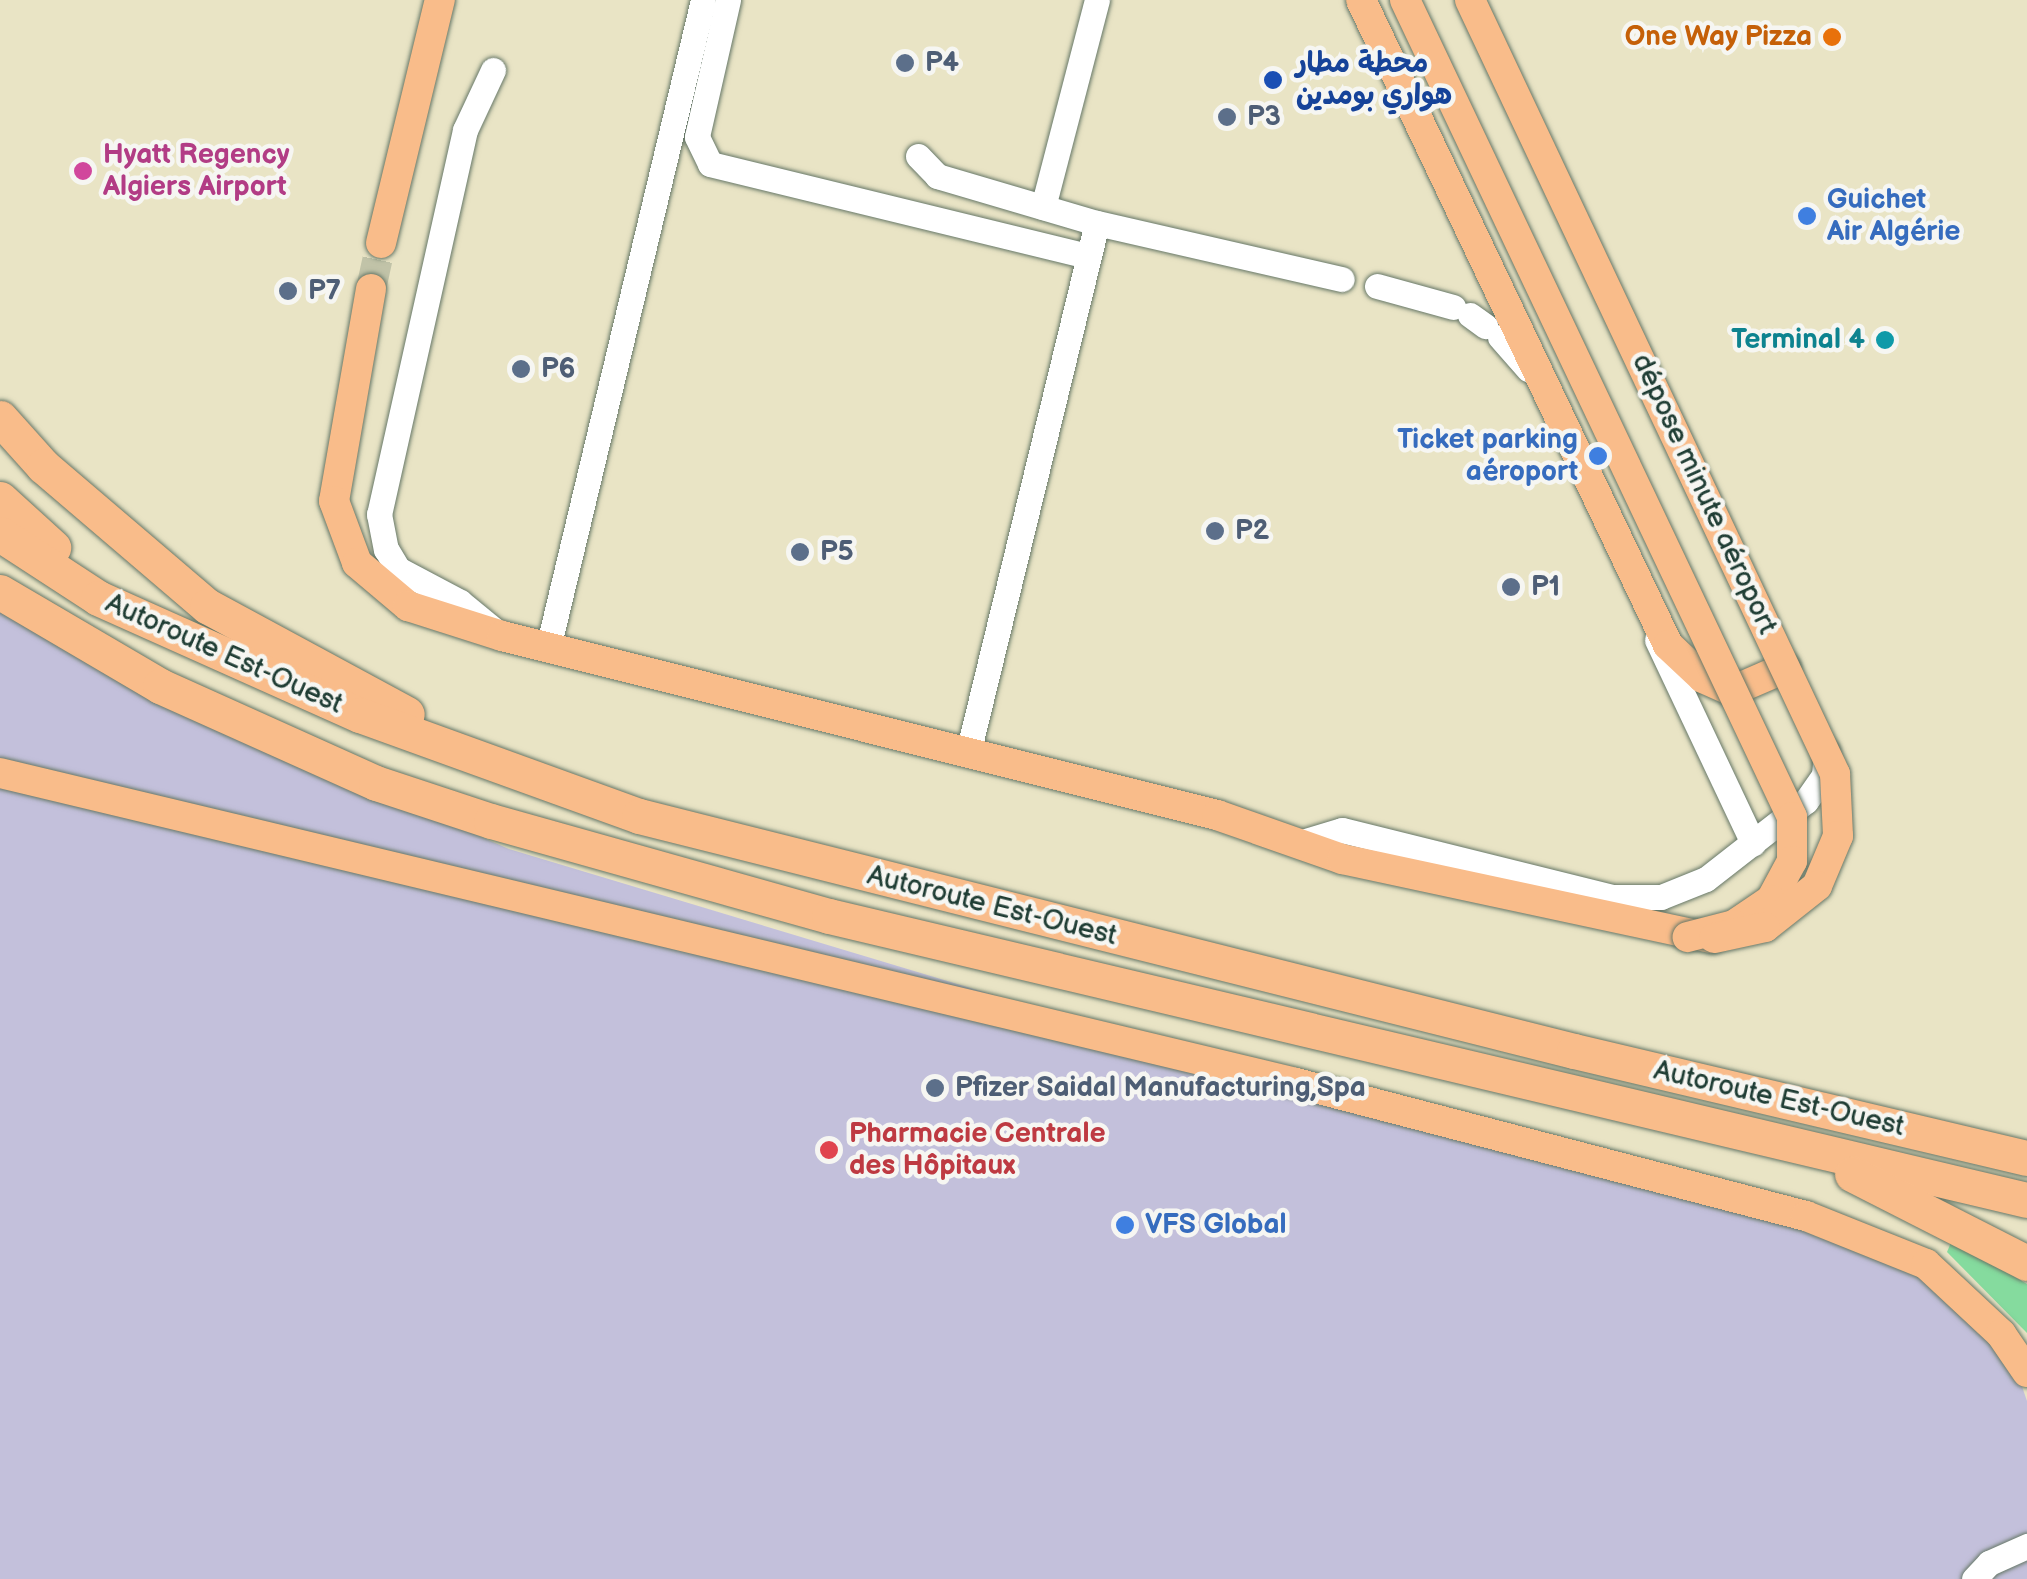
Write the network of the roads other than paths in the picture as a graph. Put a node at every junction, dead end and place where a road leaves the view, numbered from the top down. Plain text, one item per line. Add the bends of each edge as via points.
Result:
1 (440, 0) edge
2 (703, 0) edge
3 (728, 0) edge
4 (1097, 0) edge
5 (1361, 0) edge
6 (1404, 0) edge
7 (1469, 0) edge
8 (493, 70) dead end
9 (918, 156) dead end
10 (1043, 208) junction
11 (1097, 224) junction
12 (381, 244) tunnel mouth
13 (1088, 256) junction
14 (1342, 279) dead end
15 (1377, 286) dead end
16 (371, 289) tunnel mouth
17 (0, 418) edge
18 (0, 499) edge
19 (0, 534) edge
20 (0, 592) edge
21 (502, 636) junction
22 (548, 648) junction
23 (220, 649) junction
24 (1785, 668) junction
25 (1732, 691) junction
26 (968, 753) junction
27 (504, 768) junction
28 (0, 773) edge
29 (1299, 843) junction
30 (1753, 843) junction
31 (1701, 938) junction
32 (1745, 1129) junction
33 (2027, 1158) edge
34 (2027, 1200) edge
35 (2027, 1263) edge
36 (2027, 1372) edge
37 (2027, 1546) edge
38 (1974, 1579) edge

1 - 12 main road
2 - 22 street
3 - 13 street via 697,137 710,164
4 - 10 street
5 - 25 main road via 1660,631 1690,669
6 - 25 main road, dépose minute aéroport, bridge
7 - 24 main road, dépose minute aéroport, bridge
7 - 30 street via 1825,744 1824,775 1814,793
8 - 21 street via 470,115 380,526 398,569 460,602
9 - 10 street via 937,176
10 - 11 street
11 - 13 street
11 - 14 street
13 - 26 street
15 - 30 street via 1477,321 1535,379
16 - 21 main road via 334,479 346,544 389,595
17 - 27 highway via 42,466 207,606
18 - 23 highway via 50,544
19 - 23 highway, Autoroute Est-Ouest via 98,598
20 - 32 highway, Autoroute Est-Ouest via 160,686 376,782 491,821 829,916
21 - 22 main road
22 - 26 main road
23 - 27 highway, Autoroute Est-Ouest via 360,715
24 - 25 main road
24 - 31 main road, dépose minute aéroport, bridge via 1835,774 1836,852 1788,914 1753,932
25 - 31 main road, dépose minute aéroport, bridge via 1787,802 1792,861 1760,910
26 - 29 main road via 1216,815
27 - 33 highway, Autoroute Est-Ouest via 638,816 790,855
28 - 36 main road via 1296,1082 1822,1220 1926,1264 2001,1334
29 - 30 street via 1342,830 1636,899 1684,890
29 - 31 main road via 1342,859
32 - 34 highway, Autoroute Est-Ouest
32 - 35 highway via 1891,1190
37 - 38 street via 1989,1563

